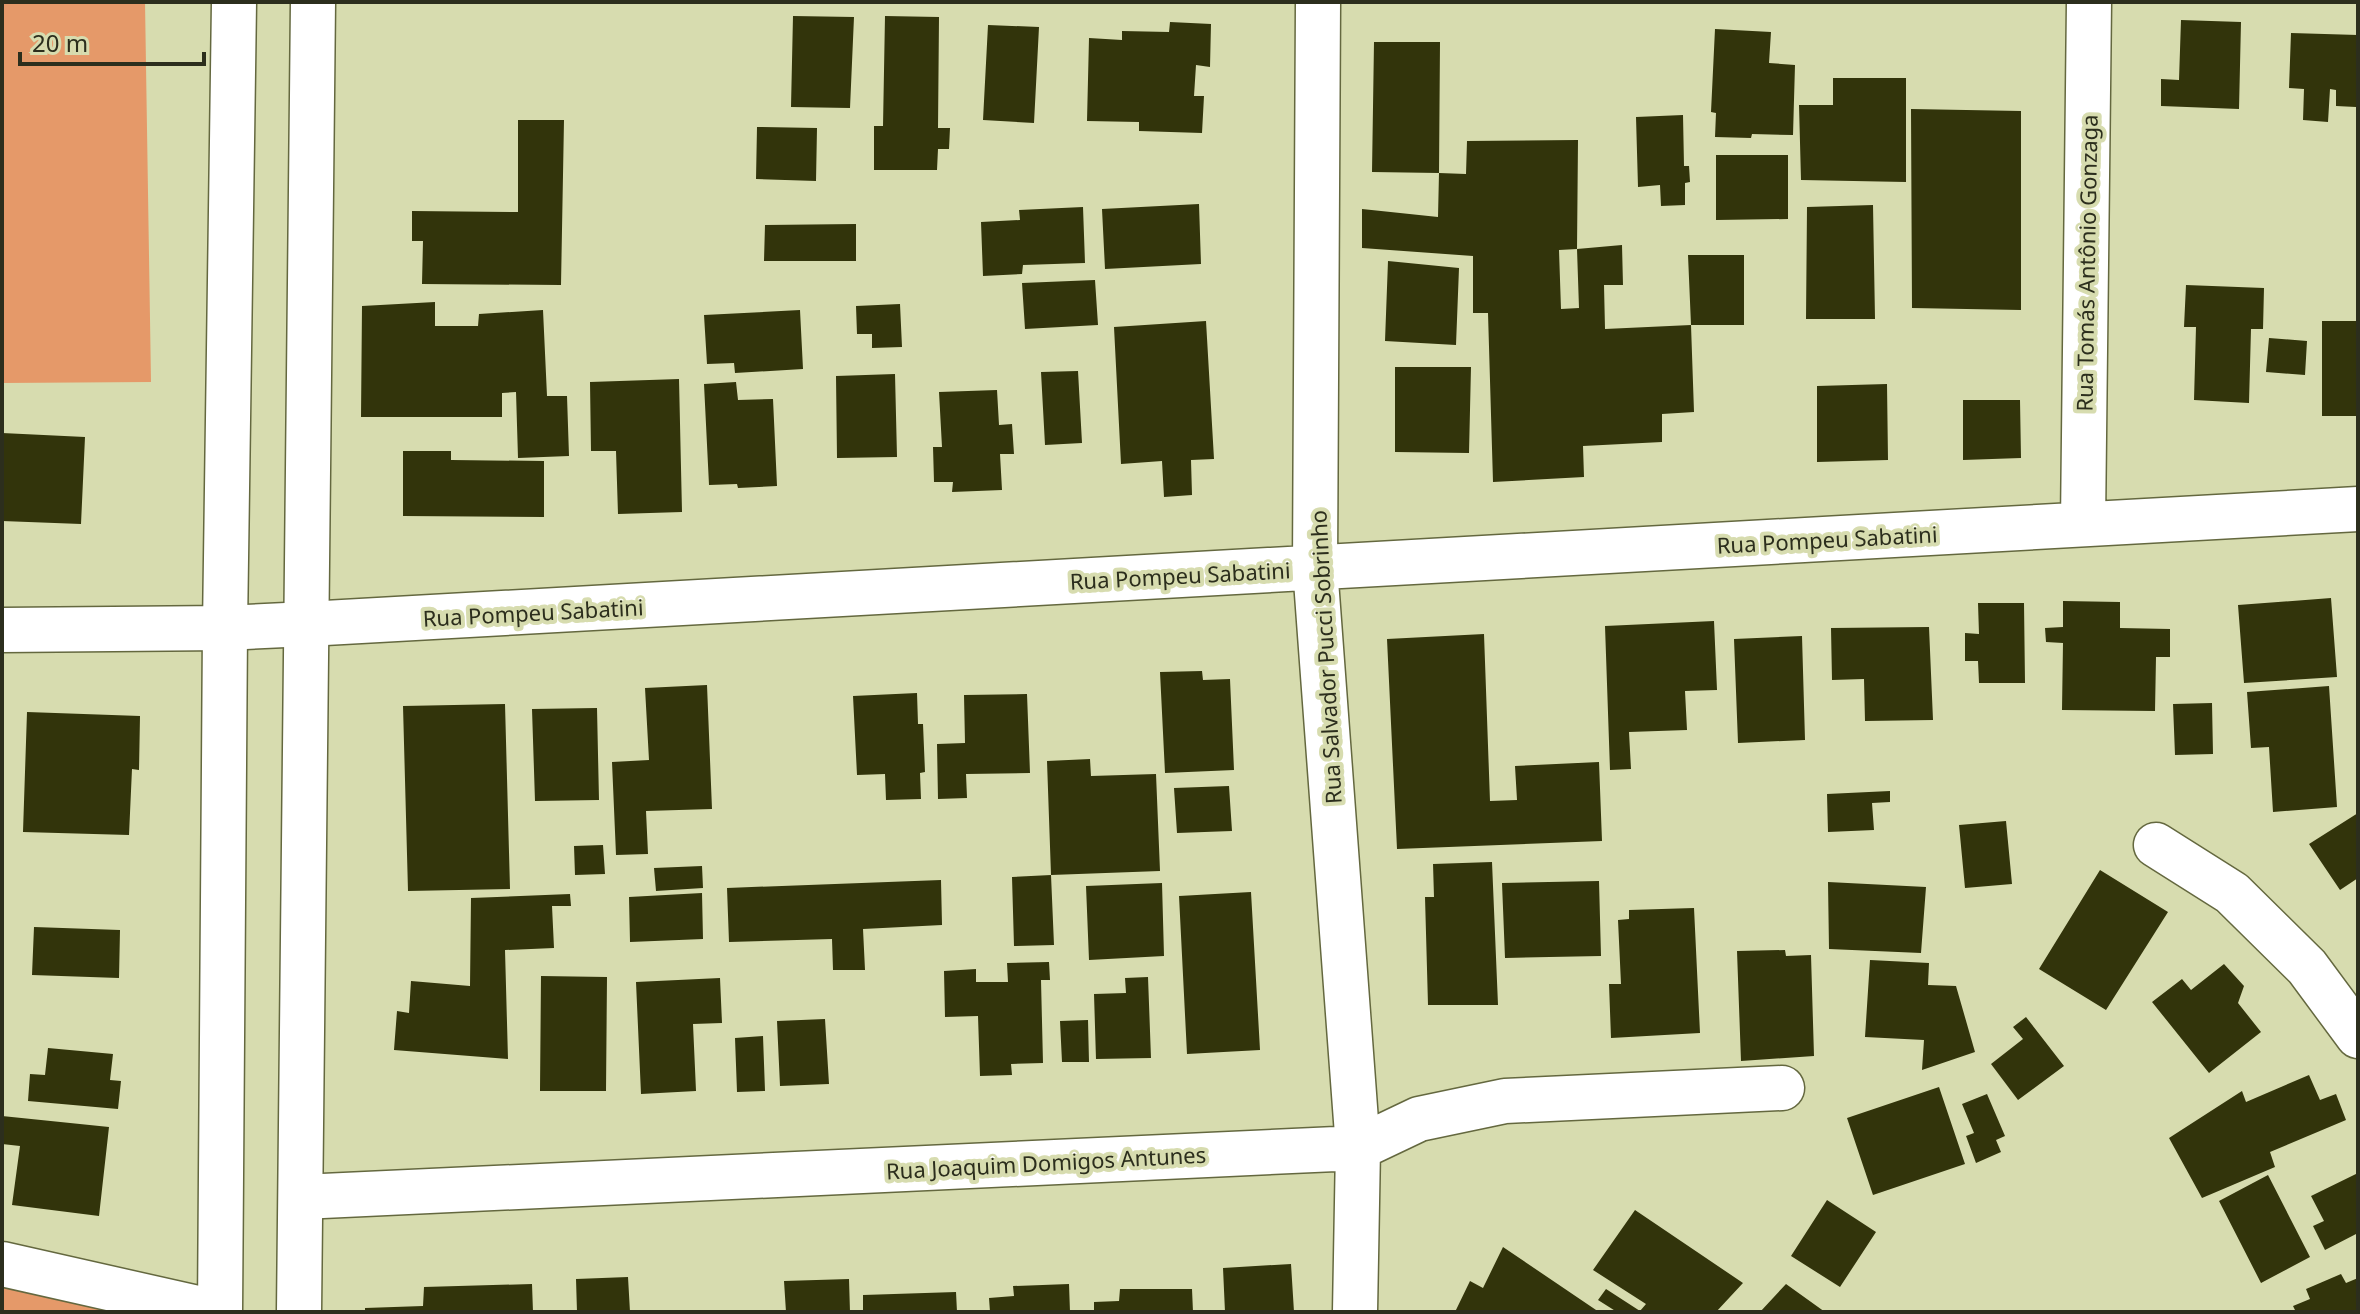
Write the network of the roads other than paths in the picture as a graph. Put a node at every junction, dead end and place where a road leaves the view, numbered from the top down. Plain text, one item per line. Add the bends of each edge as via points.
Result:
1 (234, 2) edge
2 (313, 2) edge
3 (1318, 2) edge
4 (2089, 2) edge
5 (2358, 509) edge
6 (2083, 524) junction
7 (1315, 567) junction
8 (307, 624) junction
9 (225, 628) junction
10 (2, 630) edge
11 (2156, 845) dead end
12 (2358, 1036) edge
13 (1782, 1088) dead end
14 (1358, 1148) junction
15 (301, 1197) junction
16 (2, 1264) edge
17 (218, 1312) edge
18 (299, 1312) edge
19 (1355, 1312) edge

1 - 9 street
2 - 8 street
3 - 7 street, Rua Salvador Pucci Sobrinho
4 - 6 street, Rua Tomás Antônio Gonzaga
5 - 6 street, Rua Pompeu Sabatini
6 - 7 street, Rua Pompeu Sabatini
7 - 8 street, Rua Pompeu Sabatini
7 - 14 street, Rua Salvador Pucci Sobrinho
8 - 9 street, Rua Pompeu Sabatini
8 - 15 street
9 - 10 street, Rua Pompeu Sabatini
9 - 17 street
11 - 12 street via 2232,893 2307,967
13 - 14 street, Rua Joaquim Domigos Antunes via 1505,1101 1419,1119
14 - 15 street, Rua Joaquim Domigos Antunes
14 - 19 street, Rua Salvador Pucci Sobrinho
15 - 18 street
16 - 17 street

